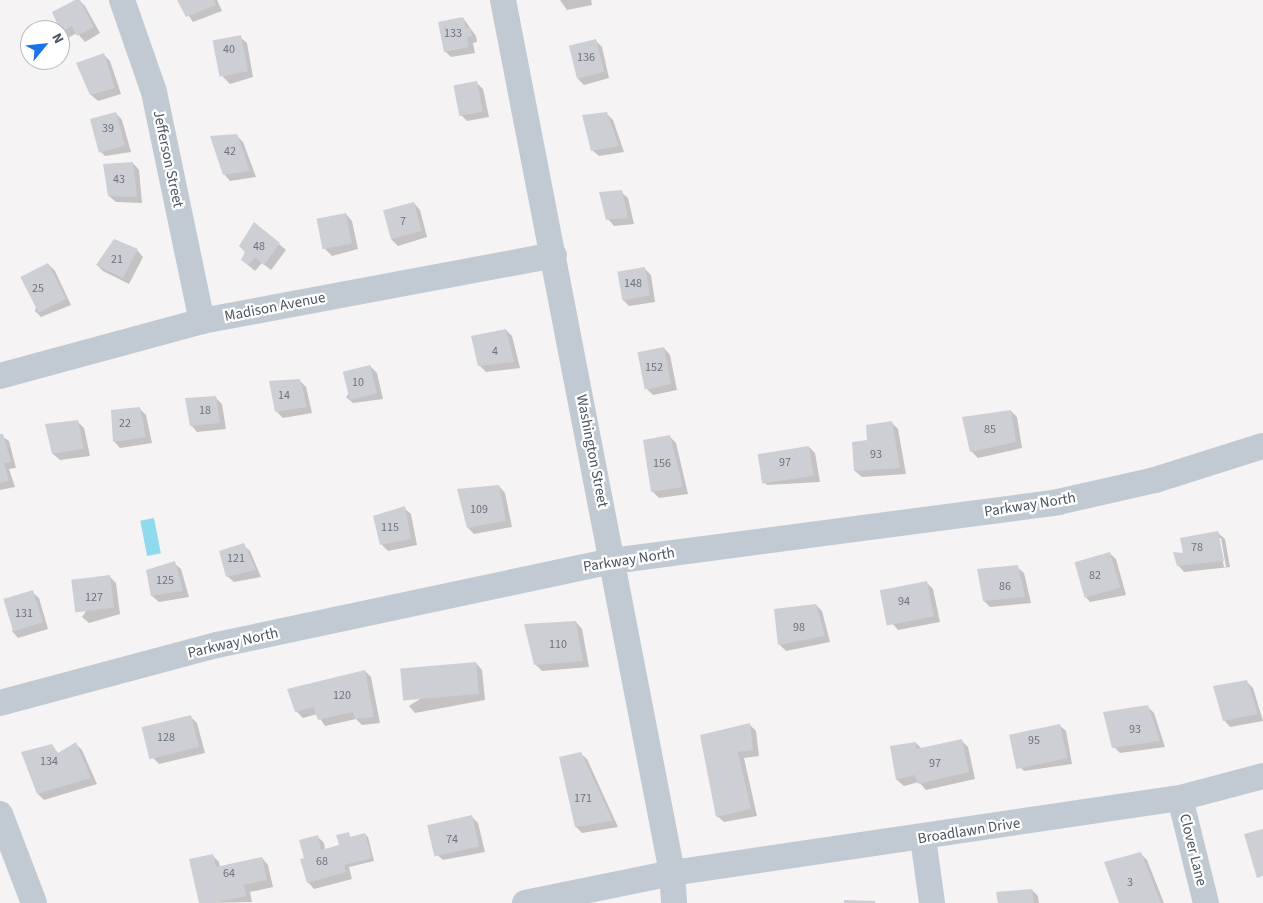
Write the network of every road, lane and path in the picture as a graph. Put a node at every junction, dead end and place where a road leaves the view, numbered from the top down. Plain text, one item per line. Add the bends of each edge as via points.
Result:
1 (122, 0) edge
2 (504, 0) edge
3 (554, 255) junction
4 (202, 321) junction
5 (0, 376) edge
6 (1263, 446) edge
7 (612, 561) junction
8 (0, 703) edge
9 (1263, 776) edge
10 (1180, 798) junction
11 (0, 814) edge
12 (923, 838) junction
13 (672, 873) junction
14 (34, 903) edge
15 (525, 903) edge
16 (674, 903) edge
17 (932, 903) edge
18 (1206, 903) edge

1 - 4 street, Jefferson Street via 154,92
2 - 3 street, Washington Street
3 - 4 street, Madison Avenue
3 - 7 street, Washington Street
4 - 5 street, Madison Avenue
6 - 7 street, Parkway North via 1155,480 1058,502
7 - 8 street, Parkway North via 217,645
7 - 13 street, Washington Street
9 - 10 street, Broadlawn Drive
10 - 12 street, Broadlawn Drive
10 - 18 street, Clover Lane
11 - 14 street
12 - 13 street, Broadlawn Drive
12 - 17 street
13 - 15 street, Broadlawn Drive
13 - 16 street, Washington Street

